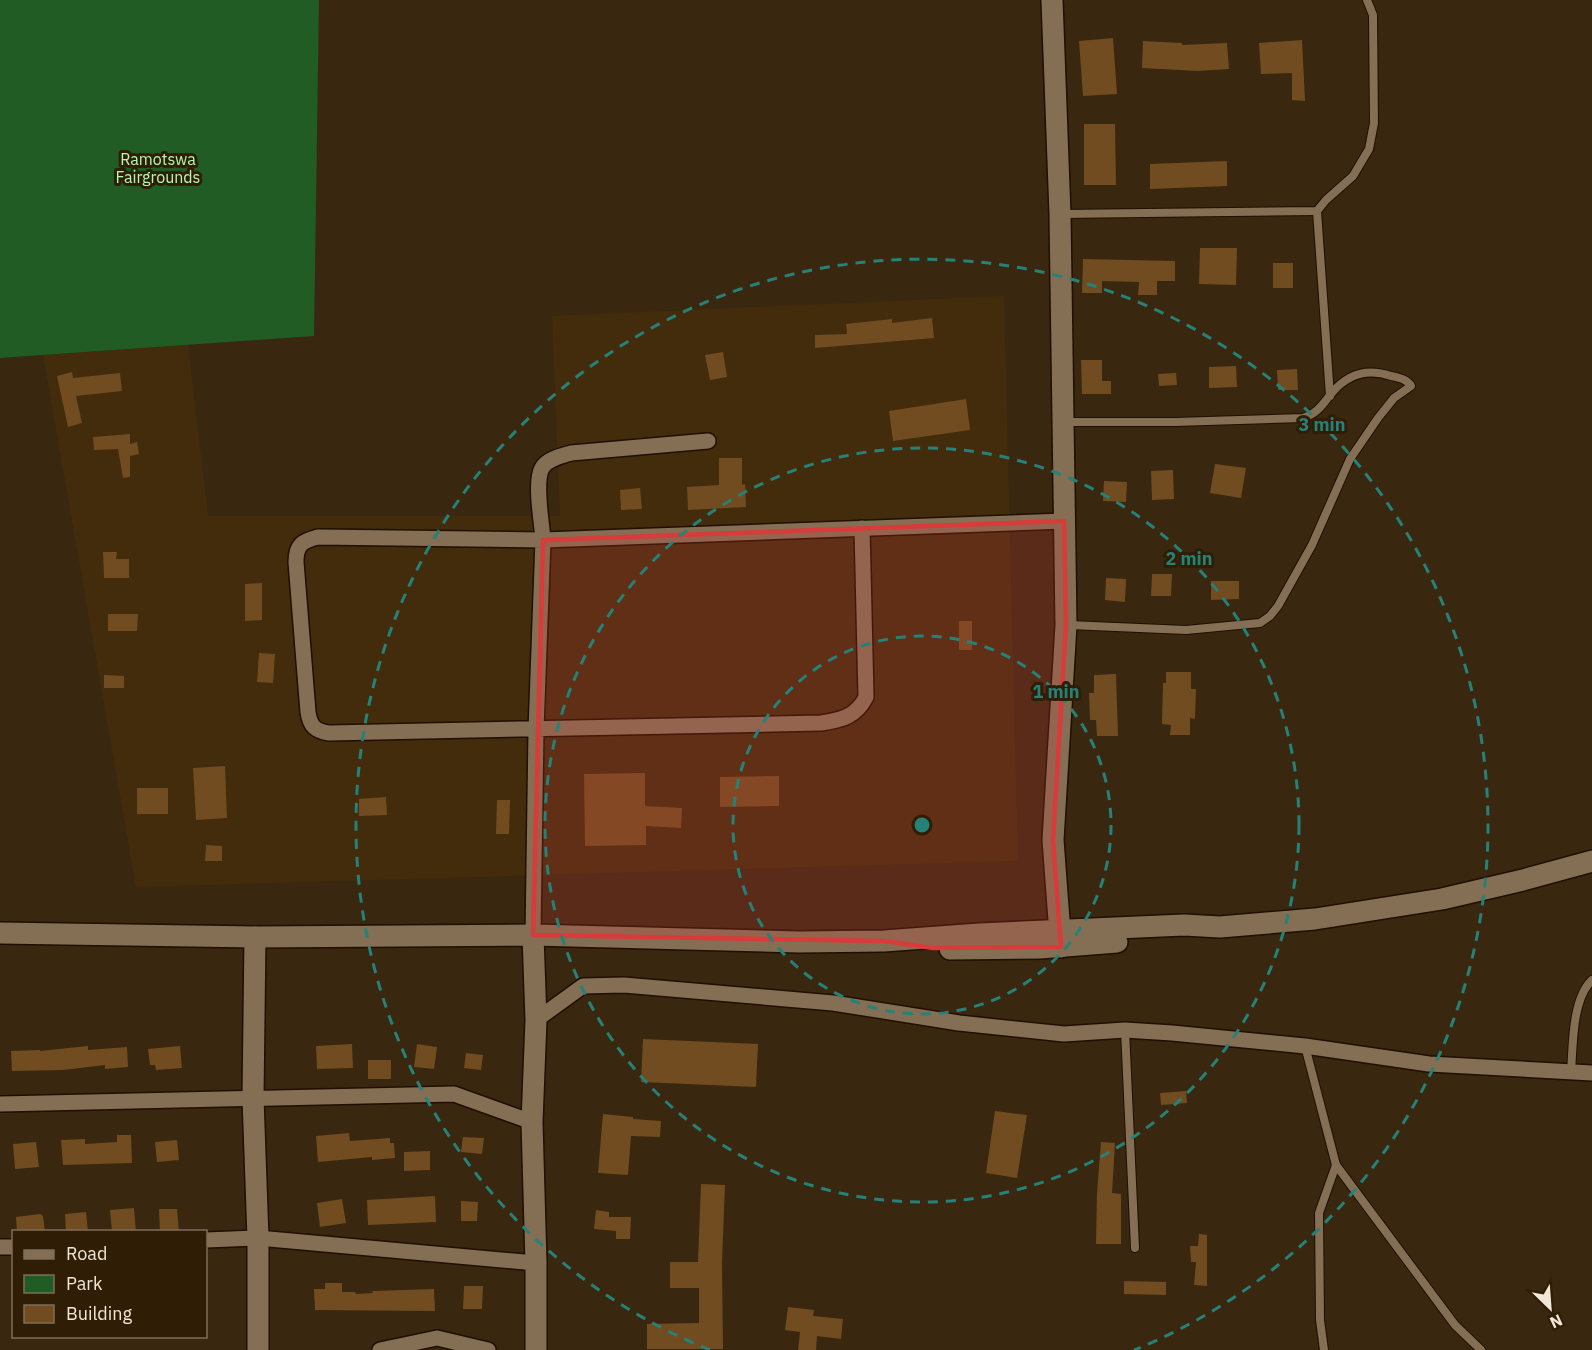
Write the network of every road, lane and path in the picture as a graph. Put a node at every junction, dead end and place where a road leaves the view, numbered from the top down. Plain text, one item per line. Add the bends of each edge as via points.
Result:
1 (1052, 0) edge
2 (1367, 0) edge
3 (1317, 211) junction
4 (1060, 214) junction
5 (1330, 396) junction
6 (1062, 422) junction
7 (708, 441) dead end
8 (1064, 521) junction
9 (862, 528) junction
10 (543, 540) junction
11 (1066, 625) junction
12 (536, 730) junction
13 (1592, 861) edge
14 (0, 933) edge
15 (532, 935) junction
16 (255, 937) junction
17 (1060, 939) junction
18 (1592, 980) edge
19 (536, 1020) junction
20 (1125, 1030) junction
21 (1305, 1046) junction
22 (1571, 1072) junction
23 (1592, 1074) edge
24 (254, 1098) junction
25 (0, 1104) edge
26 (532, 1122) junction
27 (1336, 1165) junction
28 (258, 1238) junction
29 (207, 1240) edge
30 (1135, 1248) dead end
31 (536, 1263) junction
32 (258, 1350) edge
33 (380, 1350) edge
34 (488, 1350) edge
35 (536, 1350) edge
36 (1324, 1350) edge
37 (1481, 1350) edge

1 - 4 street
2 - 3 lane via 1373,15 1374,123 1369,149 1353,176
3 - 4 lane
3 - 5 lane
4 - 6 street
5 - 6 lane via 1320,410 1303,418
5 - 11 lane via 1348,378 1360,373 1378,372 1407,380 1411,386 1394,398 1350,459 1312,545 1270,616 1260,623 1186,630
6 - 8 street
7 - 10 street via 571,453 552,460 542,468 538,482
8 - 9 street
8 - 11 street
9 - 10 street
9 - 12 street via 866,697 851,716 820,723
10 - 12 street
10 - 12 street via 318,537 298,545 296,552 308,711 315,729 330,733
11 - 17 street via 1053,840
12 - 15 street
13 - 17 street via 1442,899 1315,920 1220,927 1184,925
14 - 16 street
15 - 16 street
15 - 17 street via 884,941 979,949
15 - 19 street
16 - 24 street
18 - 22 lane via 1581,996 1575,1022
19 - 20 street via 583,986 624,985 833,1003 958,1023 1064,1034
19 - 26 street
20 - 21 street
20 - 30 lane
21 - 22 street via 1429,1064
21 - 27 lane
22 - 23 street
24 - 25 street
24 - 26 street via 454,1094
24 - 28 street
26 - 31 street
27 - 36 lane via 1319,1213
27 - 37 lane via 1455,1325
28 - 29 street
28 - 31 street
28 - 32 street
31 - 35 street
33 - 34 street via 437,1338

